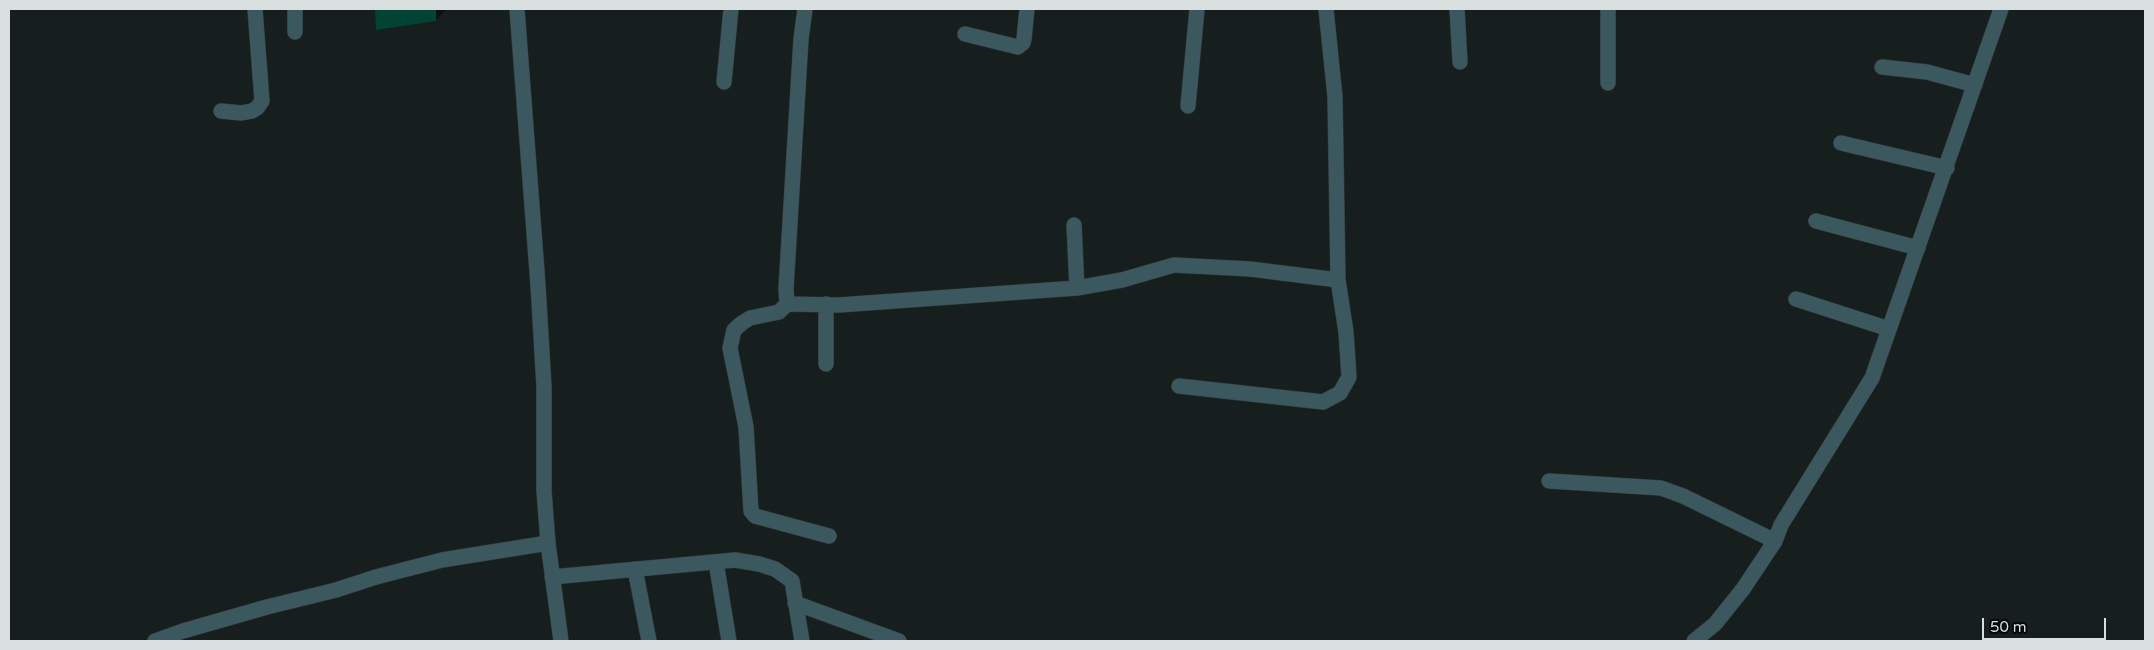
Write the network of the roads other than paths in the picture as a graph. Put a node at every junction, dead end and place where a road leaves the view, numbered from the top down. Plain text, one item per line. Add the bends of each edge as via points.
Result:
1 (255, 9) edge
2 (295, 9) edge
3 (517, 9) edge
4 (731, 9) edge
5 (805, 9) edge
6 (1027, 9) edge
7 (1197, 9) edge
8 (1326, 9) edge
9 (1457, 9) edge
10 (1608, 9) edge
11 (2001, 9) edge
12 (295, 32) dead end
13 (964, 34) dead end
14 (1460, 62) dead end
15 (1882, 67) dead end
16 (724, 82) dead end
17 (1608, 83) dead end
18 (1975, 85) junction
19 (1188, 106) dead end
20 (221, 111) dead end
21 (1841, 143) dead end
22 (1946, 168) junction
23 (1816, 221) dead end
24 (1074, 226) dead end
25 (1918, 248) junction
26 (1338, 280) junction
27 (1077, 288) junction
28 (1796, 299) dead end
29 (787, 304) junction
30 (826, 304) junction
31 (1889, 330) junction
32 (826, 364) dead end
33 (1179, 386) dead end
34 (1549, 481) dead end
35 (829, 536) dead end
36 (1775, 541) junction
37 (548, 543) junction
38 (716, 562) junction
39 (635, 570) junction
40 (552, 577) junction
41 (795, 603) junction
42 (155, 641) edge
43 (561, 641) edge
44 (649, 641) edge
45 (729, 641) edge
46 (802, 641) edge
47 (899, 641) edge
48 (1694, 641) edge

1 - 20 street via 262,101 257,108 241,113
2 - 12 street
3 - 37 street via 544,387 544,491
4 - 16 street
5 - 29 street
6 - 13 street via 1024,39 1018,47
7 - 19 street
8 - 26 street via 1335,96
9 - 14 street
10 - 17 street
11 - 18 street
15 - 18 street via 1927,72
18 - 22 street
21 - 22 street
22 - 25 street
23 - 25 street
24 - 27 street
25 - 31 street
26 - 27 street via 1250,269 1174,265 1122,280
26 - 33 street via 1349,377 1340,394 1323,402
27 - 30 street
28 - 31 street
29 - 30 street
29 - 35 street via 778,312 742,323 734,330 730,348 746,427 751,511 755,516
30 - 32 street
31 - 36 street via 1872,378 1781,525
34 - 36 street via 1661,488
36 - 48 street via 1744,589 1715,624
37 - 40 street
37 - 42 street via 442,560
38 - 39 street
38 - 41 street via 735,560 775,570 792,581
38 - 45 street
39 - 40 street
39 - 44 street
40 - 43 street
41 - 46 street
41 - 47 street

